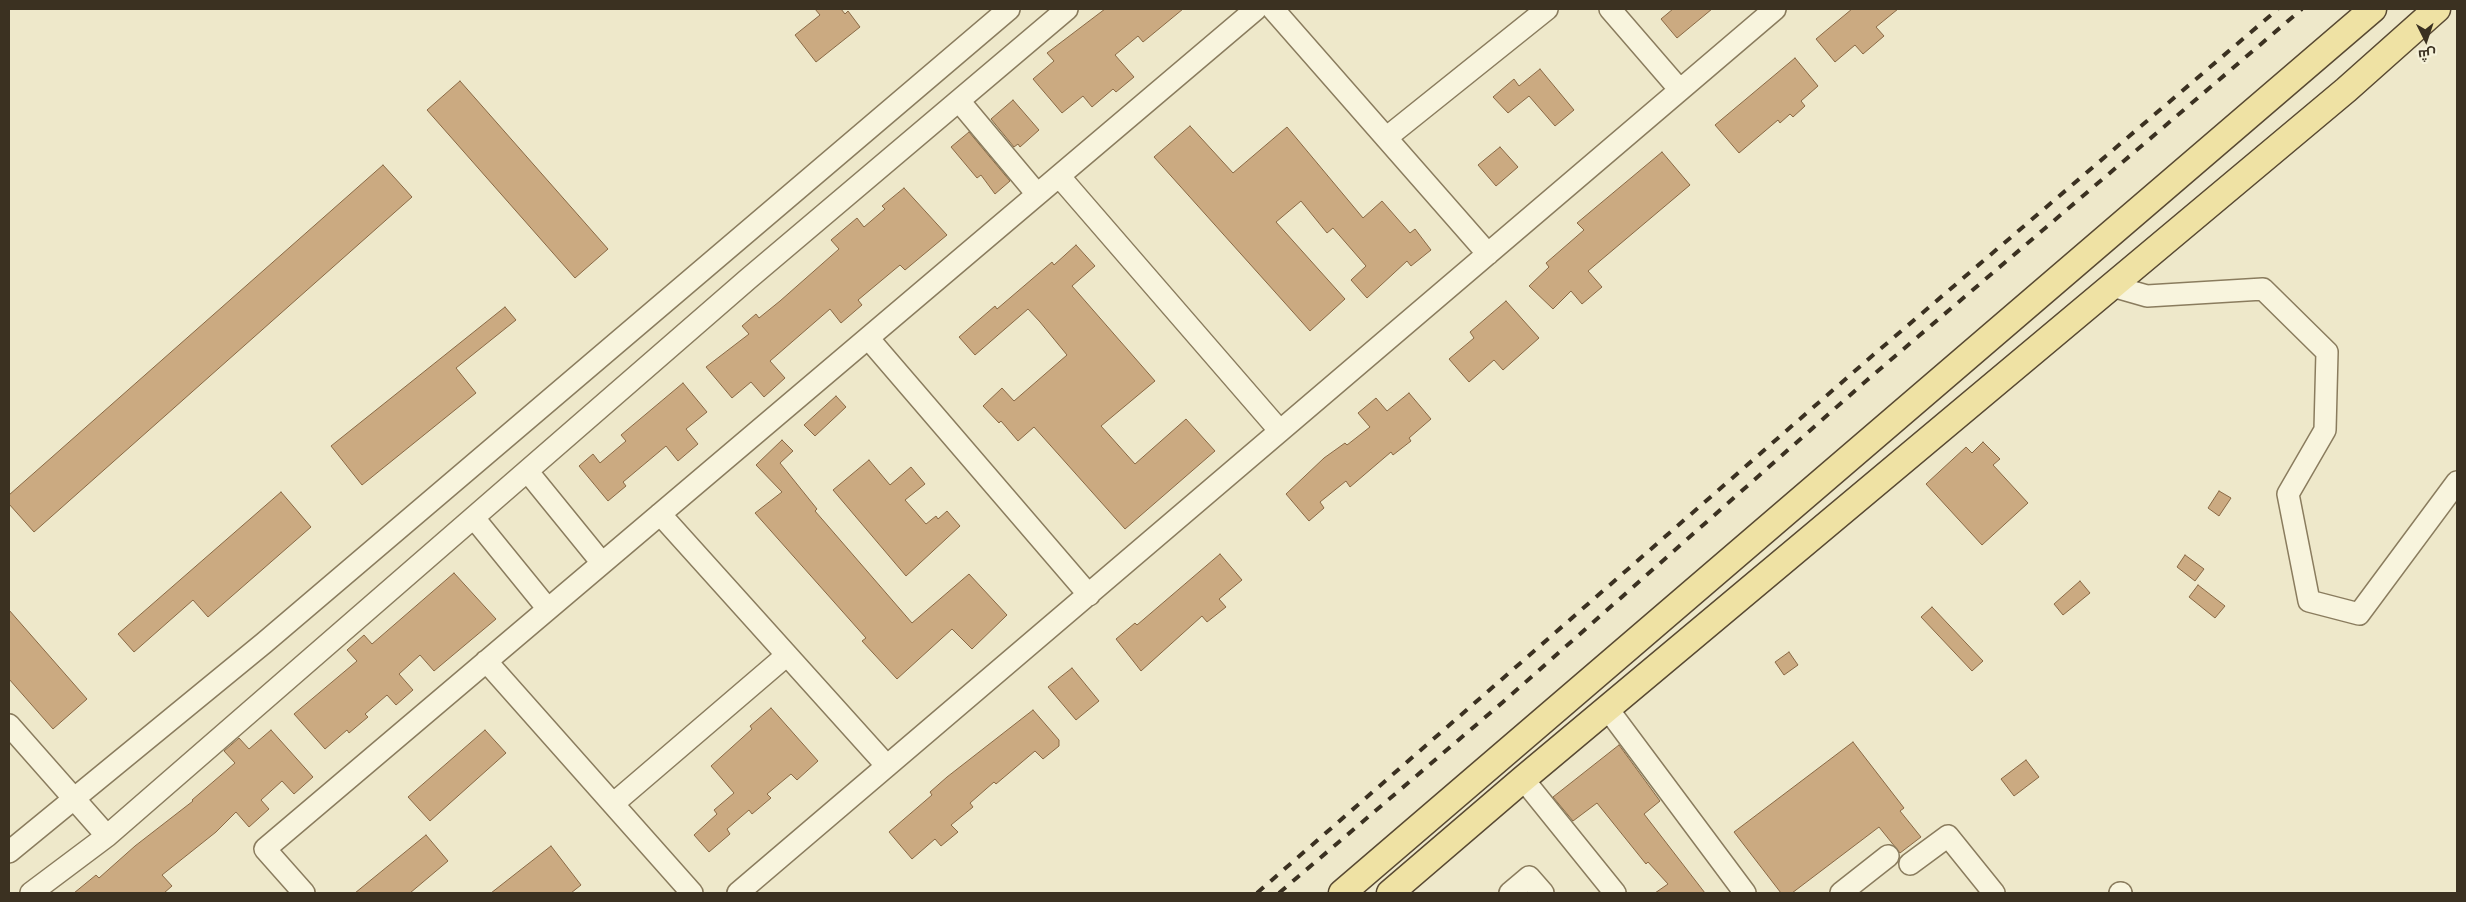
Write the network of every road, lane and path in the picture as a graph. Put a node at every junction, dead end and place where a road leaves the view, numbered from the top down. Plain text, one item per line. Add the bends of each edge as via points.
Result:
1 (1008, 9) edge
2 (1067, 9) edge
3 (1256, 9) edge
4 (1273, 9) edge
5 (1547, 9) edge
6 (1610, 9) edge
7 (1775, 9) edge
8 (2358, 9) edge
9 (2373, 9) edge
10 (2437, 9) edge
11 (2326, 49) junction
12 (1680, 90) junction
13 (959, 101) junction
14 (1386, 138) junction
15 (1059, 176) junction
16 (1037, 194) junction
17 (1488, 254) junction
18 (2112, 286) junction
19 (868, 338) junction
20 (1280, 431) junction
21 (528, 472) junction
22 (2457, 482) edge
23 (660, 514) junction
24 (474, 518) junction
25 (602, 563) junction
26 (1089, 595) junction
27 (548, 609) junction
28 (787, 655) junction
29 (486, 661) junction
30 (1608, 708) junction
31 (9, 725) edge
32 (887, 766) junction
33 (1522, 779) junction
34 (73, 799) junction
35 (613, 804) junction
36 (107, 836) junction
37 (9, 852) edge
38 (1888, 856) dead end
39 (1910, 864) dead end
40 (31, 893) edge
41 (304, 893) edge
42 (692, 893) edge
43 (738, 893) edge
44 (1342, 893) edge
45 (1390, 893) edge
46 (1510, 893) edge
47 (1543, 893) edge
48 (1615, 893) edge
49 (1745, 893) edge
50 (1840, 893) edge
51 (1994, 893) edge

1 - 34 street via 264,643
2 - 13 street
3 - 15 street
4 - 14 street
5 - 14 street
6 - 12 street
7 - 12 street
8 - 11 main road
9 - 11 main road
10 - 18 main road via 2346,90
11 - 44 main road
12 - 17 street
13 - 16 street
13 - 21 street via 748,279
14 - 17 street
15 - 16 street
15 - 20 street
16 - 19 street
17 - 20 street
18 - 22 street via 2147,296 2263,289 2327,352 2325,430 2288,494 2309,600 2359,614
18 - 30 main road
19 - 23 street
19 - 26 street
20 - 26 street
21 - 24 street
21 - 25 street
23 - 25 street
23 - 28 street
24 - 27 street
24 - 36 street
25 - 27 street
26 - 32 street
27 - 29 street
28 - 32 street
28 - 35 street
29 - 35 street
29 - 41 street via 266,849
30 - 33 main road
30 - 49 street
31 - 34 street
32 - 43 street
33 - 45 main road
33 - 48 street
34 - 36 street
34 - 37 street
35 - 42 street
36 - 40 street
38 - 50 street
39 - 51 street via 1948,836
46 - 47 street via 1529,877

